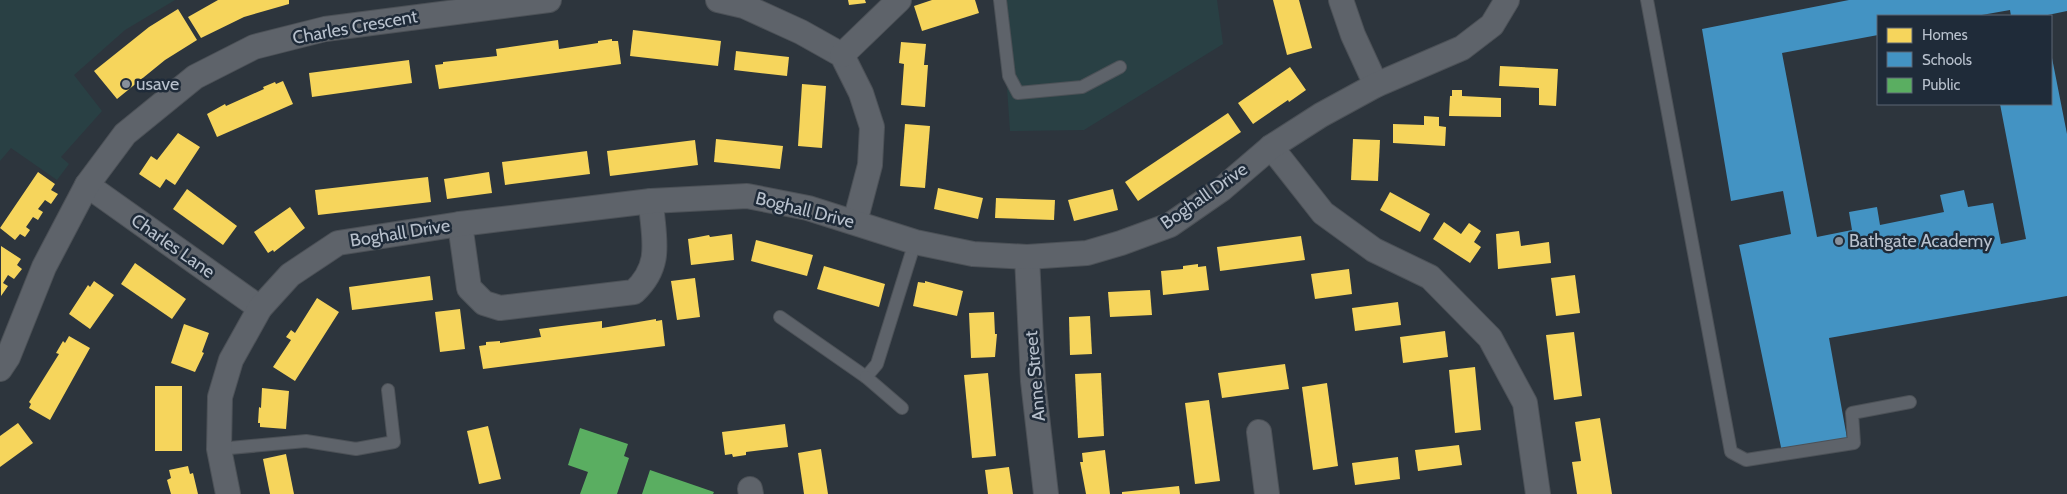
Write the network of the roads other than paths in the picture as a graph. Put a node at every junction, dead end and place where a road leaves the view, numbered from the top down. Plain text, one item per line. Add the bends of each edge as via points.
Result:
1 (549, 0) edge
2 (718, 0) edge
3 (899, 0) edge
4 (1000, 0) edge
5 (1342, 0) edge
6 (1507, 0) edge
7 (1647, 0) edge
8 (842, 55) junction
9 (1120, 67) dead end
10 (1376, 84) junction
11 (1270, 147) junction
12 (87, 185) junction
13 (651, 201) junction
14 (855, 222) junction
15 (460, 224) junction
16 (915, 242) junction
17 (1027, 257) junction
18 (260, 308) junction
19 (780, 317) dead end
20 (0, 369) edge
21 (866, 377) junction
22 (388, 390) dead end
23 (1910, 402) dead end
24 (902, 408) dead end
25 (1259, 432) dead end
26 (219, 449) junction
27 (228, 494) edge
28 (1046, 494) edge
29 (1267, 494) edge
30 (1538, 494) edge

1 - 12 street, Charles Crescent via 325,29 254,48 195,77 125,134
2 - 8 street via 744,6
3 - 8 street
4 - 9 lane via 1009,76 1018,93 1082,88
5 - 10 street via 1353,35
6 - 10 street, Boghall Drive via 1492,25 1462,48
7 - 23 lane via 1731,452 1746,460 1854,443 1852,413
8 - 14 street via 861,93 872,127 870,165
10 - 11 street, Boghall Drive
11 - 17 street, Boghall Drive via 1222,189 1170,225 1087,252
11 - 30 street via 1323,213 1374,250 1430,277 1490,338 1525,403
12 - 18 street, Charles Lane
12 - 20 street, Charles Crescent via 44,268 8,357
13 - 14 street, Boghall Drive via 748,196 808,208
13 - 15 street, Boghall Drive
13 - 15 street, Boghall Drive via 655,261 647,280 634,292 500,308 484,304 468,288
14 - 16 street, Boghall Drive
15 - 18 street, Boghall Drive via 338,243 290,275
16 - 17 street, Boghall Drive via 973,254
16 - 21 lane via 878,364
17 - 28 street, Anne Street via 1034,381
18 - 26 street, Boghall Drive via 231,360 220,397
19 - 21 lane
21 - 24 lane
22 - 26 lane via 394,442 356,450 306,441
25 - 29 street
26 - 27 street, Boghall Drive

